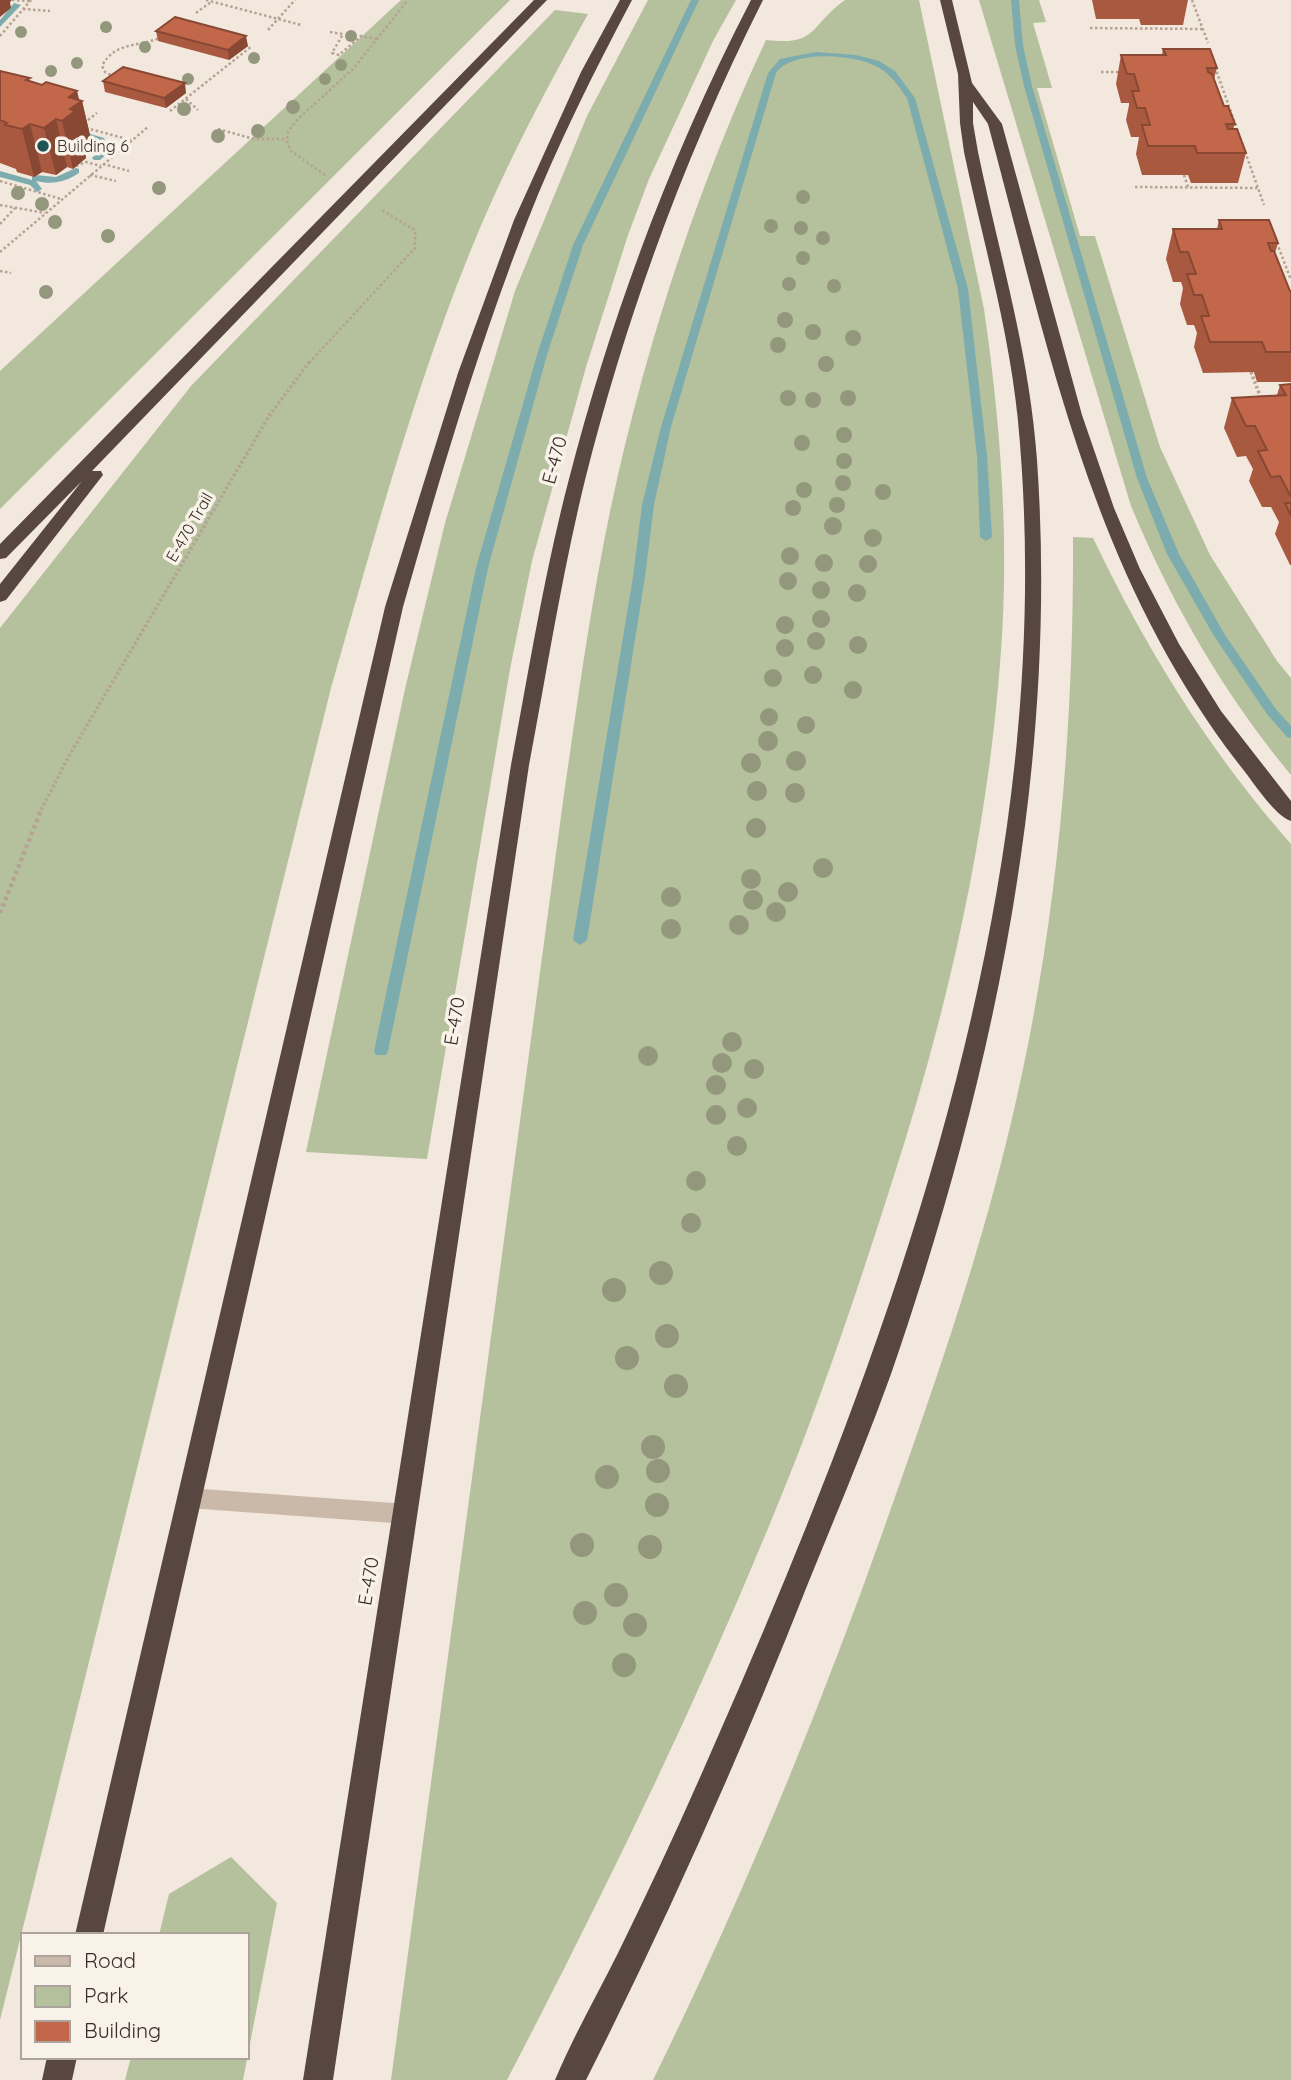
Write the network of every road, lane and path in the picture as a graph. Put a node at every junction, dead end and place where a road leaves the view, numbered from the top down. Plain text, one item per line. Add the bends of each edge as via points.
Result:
1 (12, 0) edge
2 (206, 0) edge
3 (295, 0) edge
4 (408, 0) edge
5 (541, 0) edge
6 (626, 0) edge
7 (757, 0) edge
8 (946, 0) edge
9 (30, 1) edge
10 (1193, 1) edge
11 (212, 2) edge
12 (1181, 3) dead end
13 (23, 9) junction
14 (50, 11) dead end
15 (195, 13) dead end
16 (279, 19) junction
17 (1135, 19) dead end
18 (301, 25) dead end
19 (1090, 28) dead end
20 (1138, 28) junction
21 (1203, 29) junction
22 (268, 30) dead end
23 (330, 32) dead end
24 (166, 33) edge
25 (0, 36) edge
26 (377, 39) junction
27 (1208, 43) dead end
28 (252, 46) dead end
29 (1212, 58) edge
30 (1101, 72) dead end
31 (1128, 72) edge
32 (1206, 72) edge
33 (1217, 72) junction
34 (966, 83) junction
35 (110, 86) edge
36 (187, 99) junction
37 (1214, 101) edge
38 (1227, 101) junction
39 (198, 110) dead end
40 (170, 111) dead end
41 (97, 113) dead end
42 (148, 127) dead end
43 (218, 129) dead end
44 (1227, 131) edge
45 (1238, 131) junction
46 (287, 139) junction
47 (132, 141) junction
48 (1233, 156) edge
49 (1247, 156) junction
50 (102, 165) junction
51 (76, 166) edge
52 (129, 171) dead end
53 (90, 175) junction
54 (1184, 175) edge
55 (329, 178) dead end
56 (0, 181) edge
57 (116, 181) dead end
58 (1135, 187) dead end
59 (1188, 187) junction
60 (1258, 188) junction
61 (61, 199) junction
62 (370, 204) dead end
63 (0, 205) edge
64 (1264, 205) dead end
65 (15, 208) junction
66 (46, 213) junction
67 (1, 221) edge
68 (1273, 232) edge
69 (1264, 241) edge
70 (1276, 241) junction
71 (0, 252) edge
72 (0, 271) edge
73 (11, 273) dead end
74 (1281, 279) edge
75 (1291, 280) edge
76 (1251, 372) edge
77 (1272, 402) edge
78 (142, 411) junction
79 (0, 554) edge
80 (0, 596) edge
81 (1291, 814) edge
82 (0, 912) edge
83 (189, 1498) junction
84 (407, 1514) junction
85 (89, 1933) edge
86 (62, 2059) edge
87 (57, 2080) edge
88 (317, 2080) edge
89 (570, 2080) edge

1 - 9 path
2 - 11 path
3 - 16 path
4 - 26 path
5 - 78 highway
6 - 83 highway via 566,113 519,220 467,364 413,542 370,702
7 - 84 highway, E-470 via 695,126 662,207 624,316 577,478 520,765
8 - 34 highway
9 - 13 path
10 - 12 path
10 - 21 path
11 - 15 path
11 - 16 path
13 - 14 path
13 - 25 path
16 - 18 path
16 - 22 path
17 - 20 path
19 - 20 path
20 - 21 path
21 - 27 path
23 - 26 path via 342,34 332,53 339,55 361,36
24 - 35 path via 158,39 122,43 103,64 105,72 119,79
26 - 46 path via 353,69 298,119
28 - 36 path
29 - 33 path
30 - 31 path
32 - 33 path
33 - 38 path
34 - 81 highway via 995,124 1075,417 1115,532 1190,677 1248,762
34 - 89 highway via 965,124 1011,322 1023,401 1032,548 1032,643 1023,764 987,978 942,1167 879,1372 722,1763
36 - 39 path
36 - 40 path
37 - 38 path
38 - 45 path
41 - 47 path via 79,126
42 - 47 path
43 - 46 path via 254,139
44 - 45 path
45 - 49 path
46 - 55 path via 291,151
47 - 50 path
48 - 49 path
49 - 60 path
50 - 51 path via 86,162
50 - 52 path
50 - 53 path
53 - 57 path
53 - 61 path
54 - 59 path
56 - 61 path
58 - 59 path
59 - 60 path
60 - 64 path
61 - 66 path
62 - 82 path, E-470 Trail via 415,230 415,248 313,357 269,416 69,756 37,819
63 - 65 path
65 - 66 path
65 - 67 path
66 - 71 path
68 - 70 path
69 - 70 path
70 - 75 path
72 - 73 path
74 - 75 path
76 - 77 path via 1262,402
78 - 79 highway
78 - 80 highway
83 - 84 lane
83 - 85 highway
84 - 88 highway, E-470
86 - 87 highway

